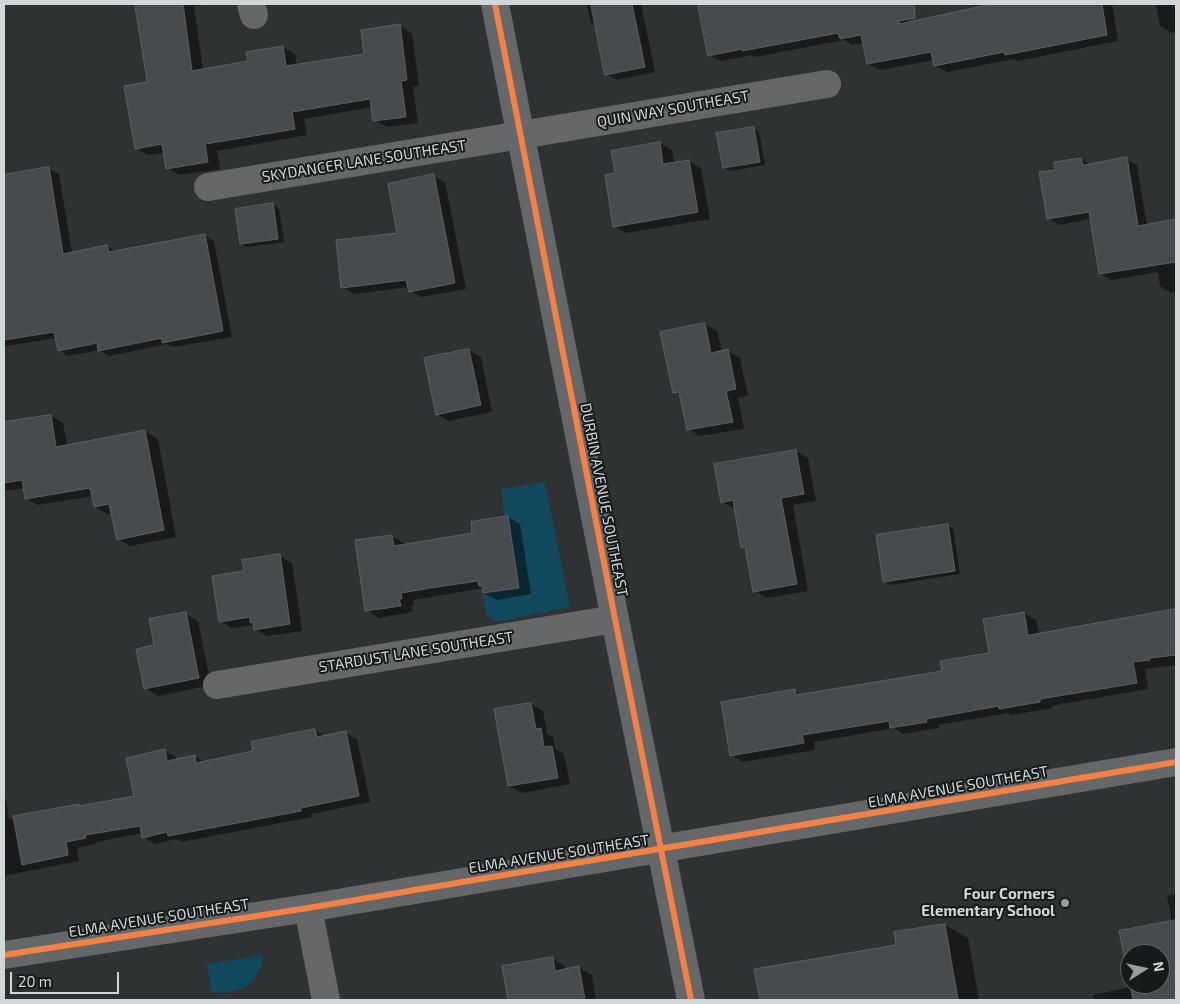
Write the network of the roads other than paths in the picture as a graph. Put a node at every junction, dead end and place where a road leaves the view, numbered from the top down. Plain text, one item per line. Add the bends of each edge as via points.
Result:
1 (495, 4) edge
2 (827, 84) dead end
3 (520, 135) junction
4 (208, 187) dead end
5 (615, 619) junction
6 (217, 685) dead end
7 (1176, 762) edge
8 (661, 849) junction
9 (308, 908) junction
10 (4, 955) edge
11 (326, 1000) edge
12 (691, 1000) edge

1 - 3 street, DURBIN AVENUE SOUTHEAST
2 - 3 street, QUIN WAY SOUTHEAST
3 - 4 street, SKYDANCER LANE SOUTHEAST
3 - 5 street, DURBIN AVENUE SOUTHEAST
5 - 6 street, STARDUST LANE SOUTHEAST
5 - 8 street, DURBIN AVENUE SOUTHEAST
7 - 8 street, ELMA AVENUE SOUTHEAST
8 - 9 street, ELMA AVENUE SOUTHEAST
8 - 12 street, DURBIN AVENUE SOUTHEAST
9 - 10 street, ELMA AVENUE SOUTHEAST
9 - 11 street

